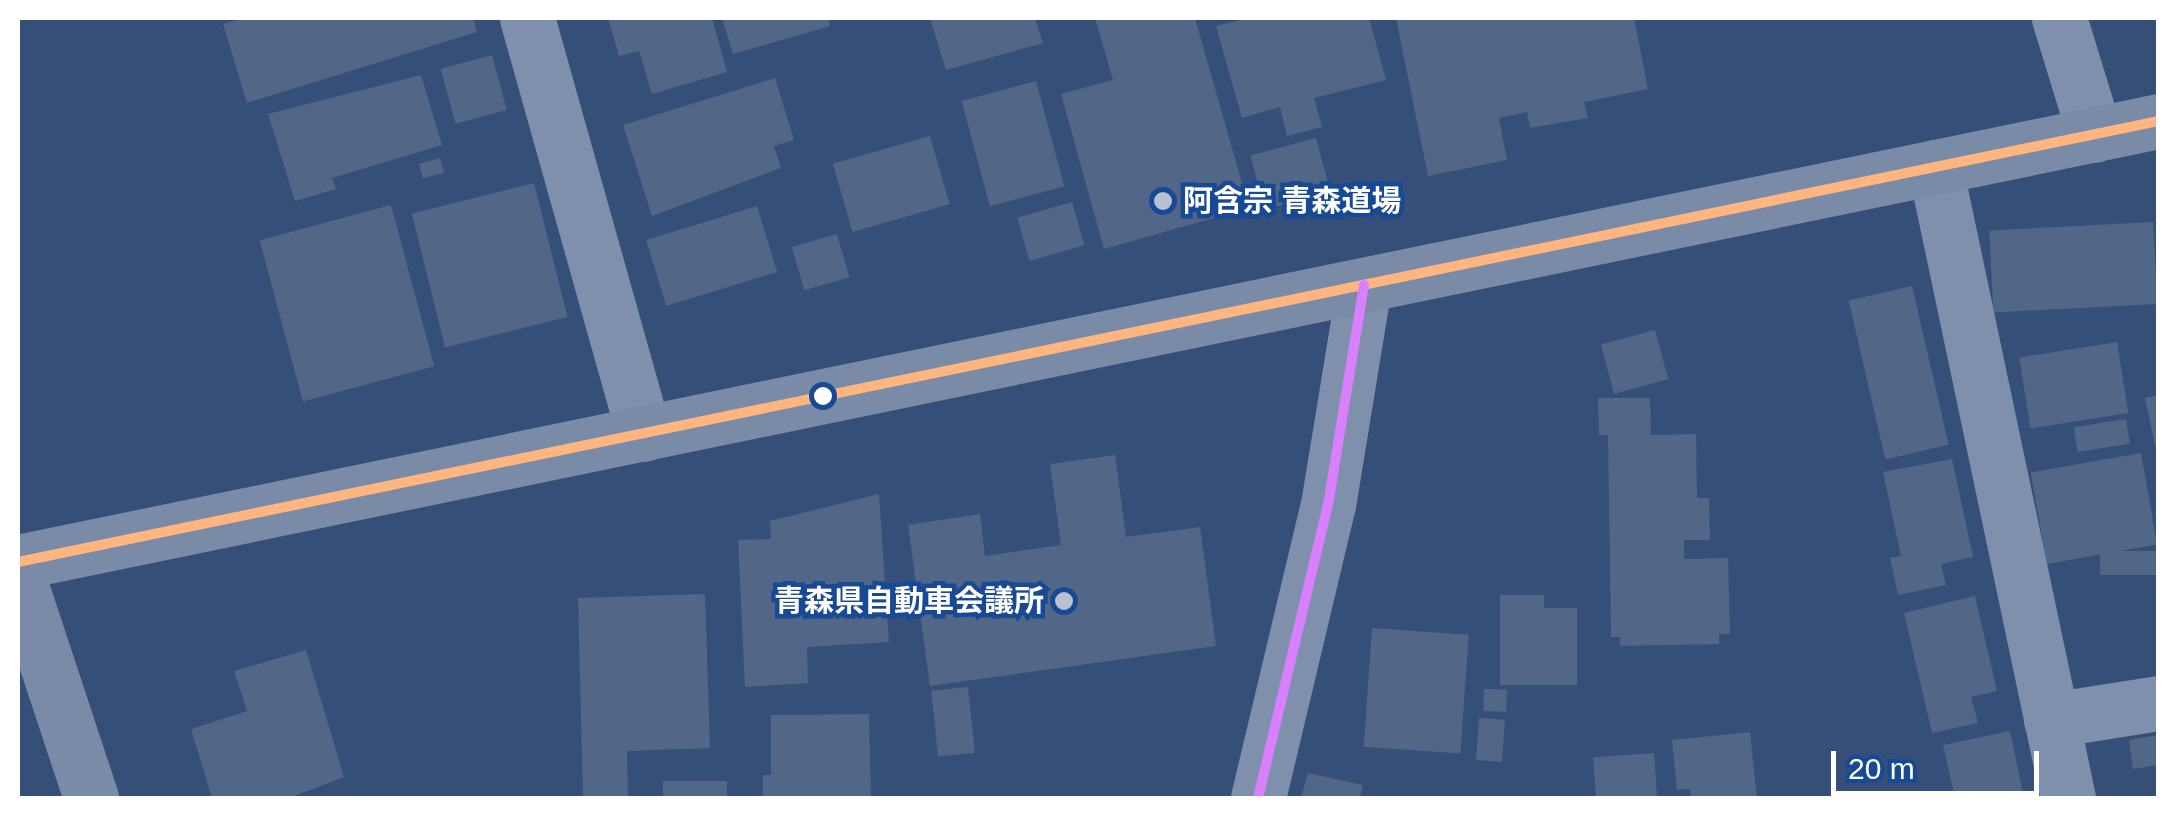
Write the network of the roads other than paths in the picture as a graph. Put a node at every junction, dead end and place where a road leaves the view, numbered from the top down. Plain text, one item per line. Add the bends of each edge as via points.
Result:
1 (527, 18) edge
2 (2059, 18) edge
3 (2158, 121) edge
4 (2095, 135) junction
5 (1935, 166) junction
6 (1364, 285) junction
7 (644, 434) junction
8 (18, 562) edge
9 (18, 578) edge
10 (2158, 703) edge
11 (2051, 720) junction
12 (91, 798) edge
13 (1258, 798) edge
14 (2068, 798) edge

1 - 7 street
2 - 4 street
3 - 4 street
4 - 5 street
5 - 6 street
5 - 11 street
6 - 7 street
6 - 13 street via 1328,505
7 - 8 street
9 - 12 street
10 - 11 street
11 - 14 street

